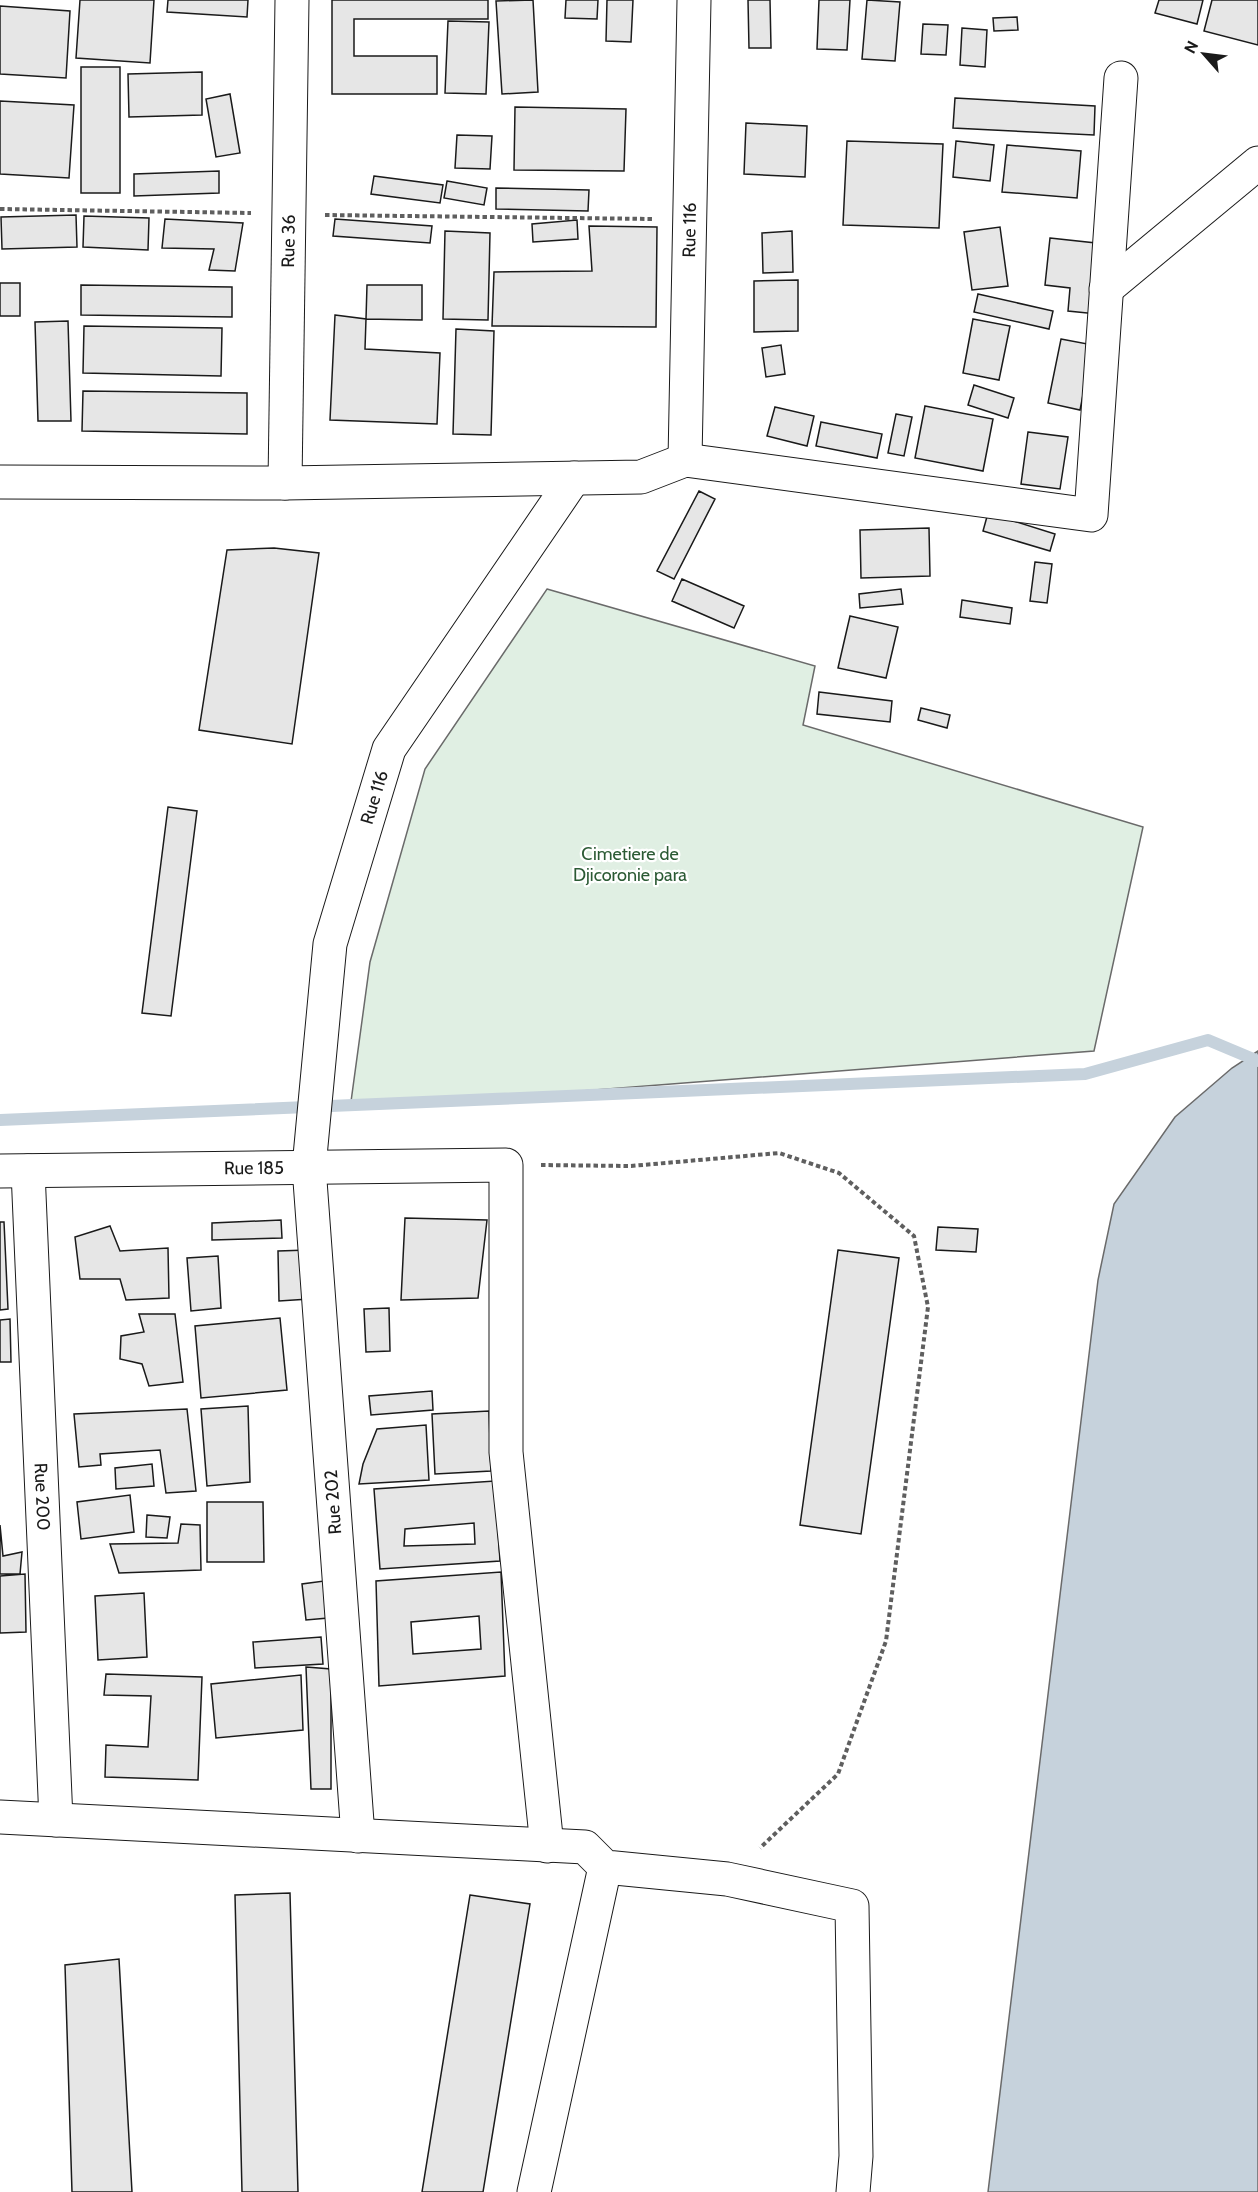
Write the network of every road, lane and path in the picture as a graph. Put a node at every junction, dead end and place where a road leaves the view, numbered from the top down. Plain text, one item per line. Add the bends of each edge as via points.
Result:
1 (292, 0) edge
2 (693, 0) edge
3 (1121, 78) dead end
4 (1258, 163) edge
5 (0, 209) edge
6 (289, 214) junction
7 (689, 220) junction
8 (1106, 289) junction
9 (686, 460) junction
10 (574, 478) junction
11 (0, 482) edge
12 (285, 483) junction
13 (506, 1165) junction
14 (309, 1167) junction
15 (14, 1171) edge
16 (0, 1817) edge
17 (56, 1820) junction
18 (358, 1836) junction
19 (546, 1846) junction
20 (605, 1867) junction
21 (727, 1879) junction
22 (534, 2192) edge
23 (853, 2192) edge

1 - 6 street, Rue 36
2 - 7 street, Rue 116
3 - 8 street
4 - 8 street
5 - 6 path
6 - 7 path
6 - 12 street, Rue 36
7 - 9 street, Rue 116
8 - 9 street via 1091,515
9 - 10 street via 641,477
10 - 12 street
10 - 14 street, Rue 116 via 388,749 330,944
11 - 12 street
13 - 14 street, Rue 185
13 - 19 street via 506,1452
13 - 21 path via 631,1166 779,1153 839,1173 914,1236 928,1307 886,1641 838,1774
14 - 15 street, Rue 185
14 - 18 street, Rue 202
15 - 17 street, Rue 200
16 - 17 street
17 - 18 street
18 - 19 street
19 - 20 street via 585,1847
20 - 21 street
20 - 22 street
21 - 23 street via 852,1906 856,2156

